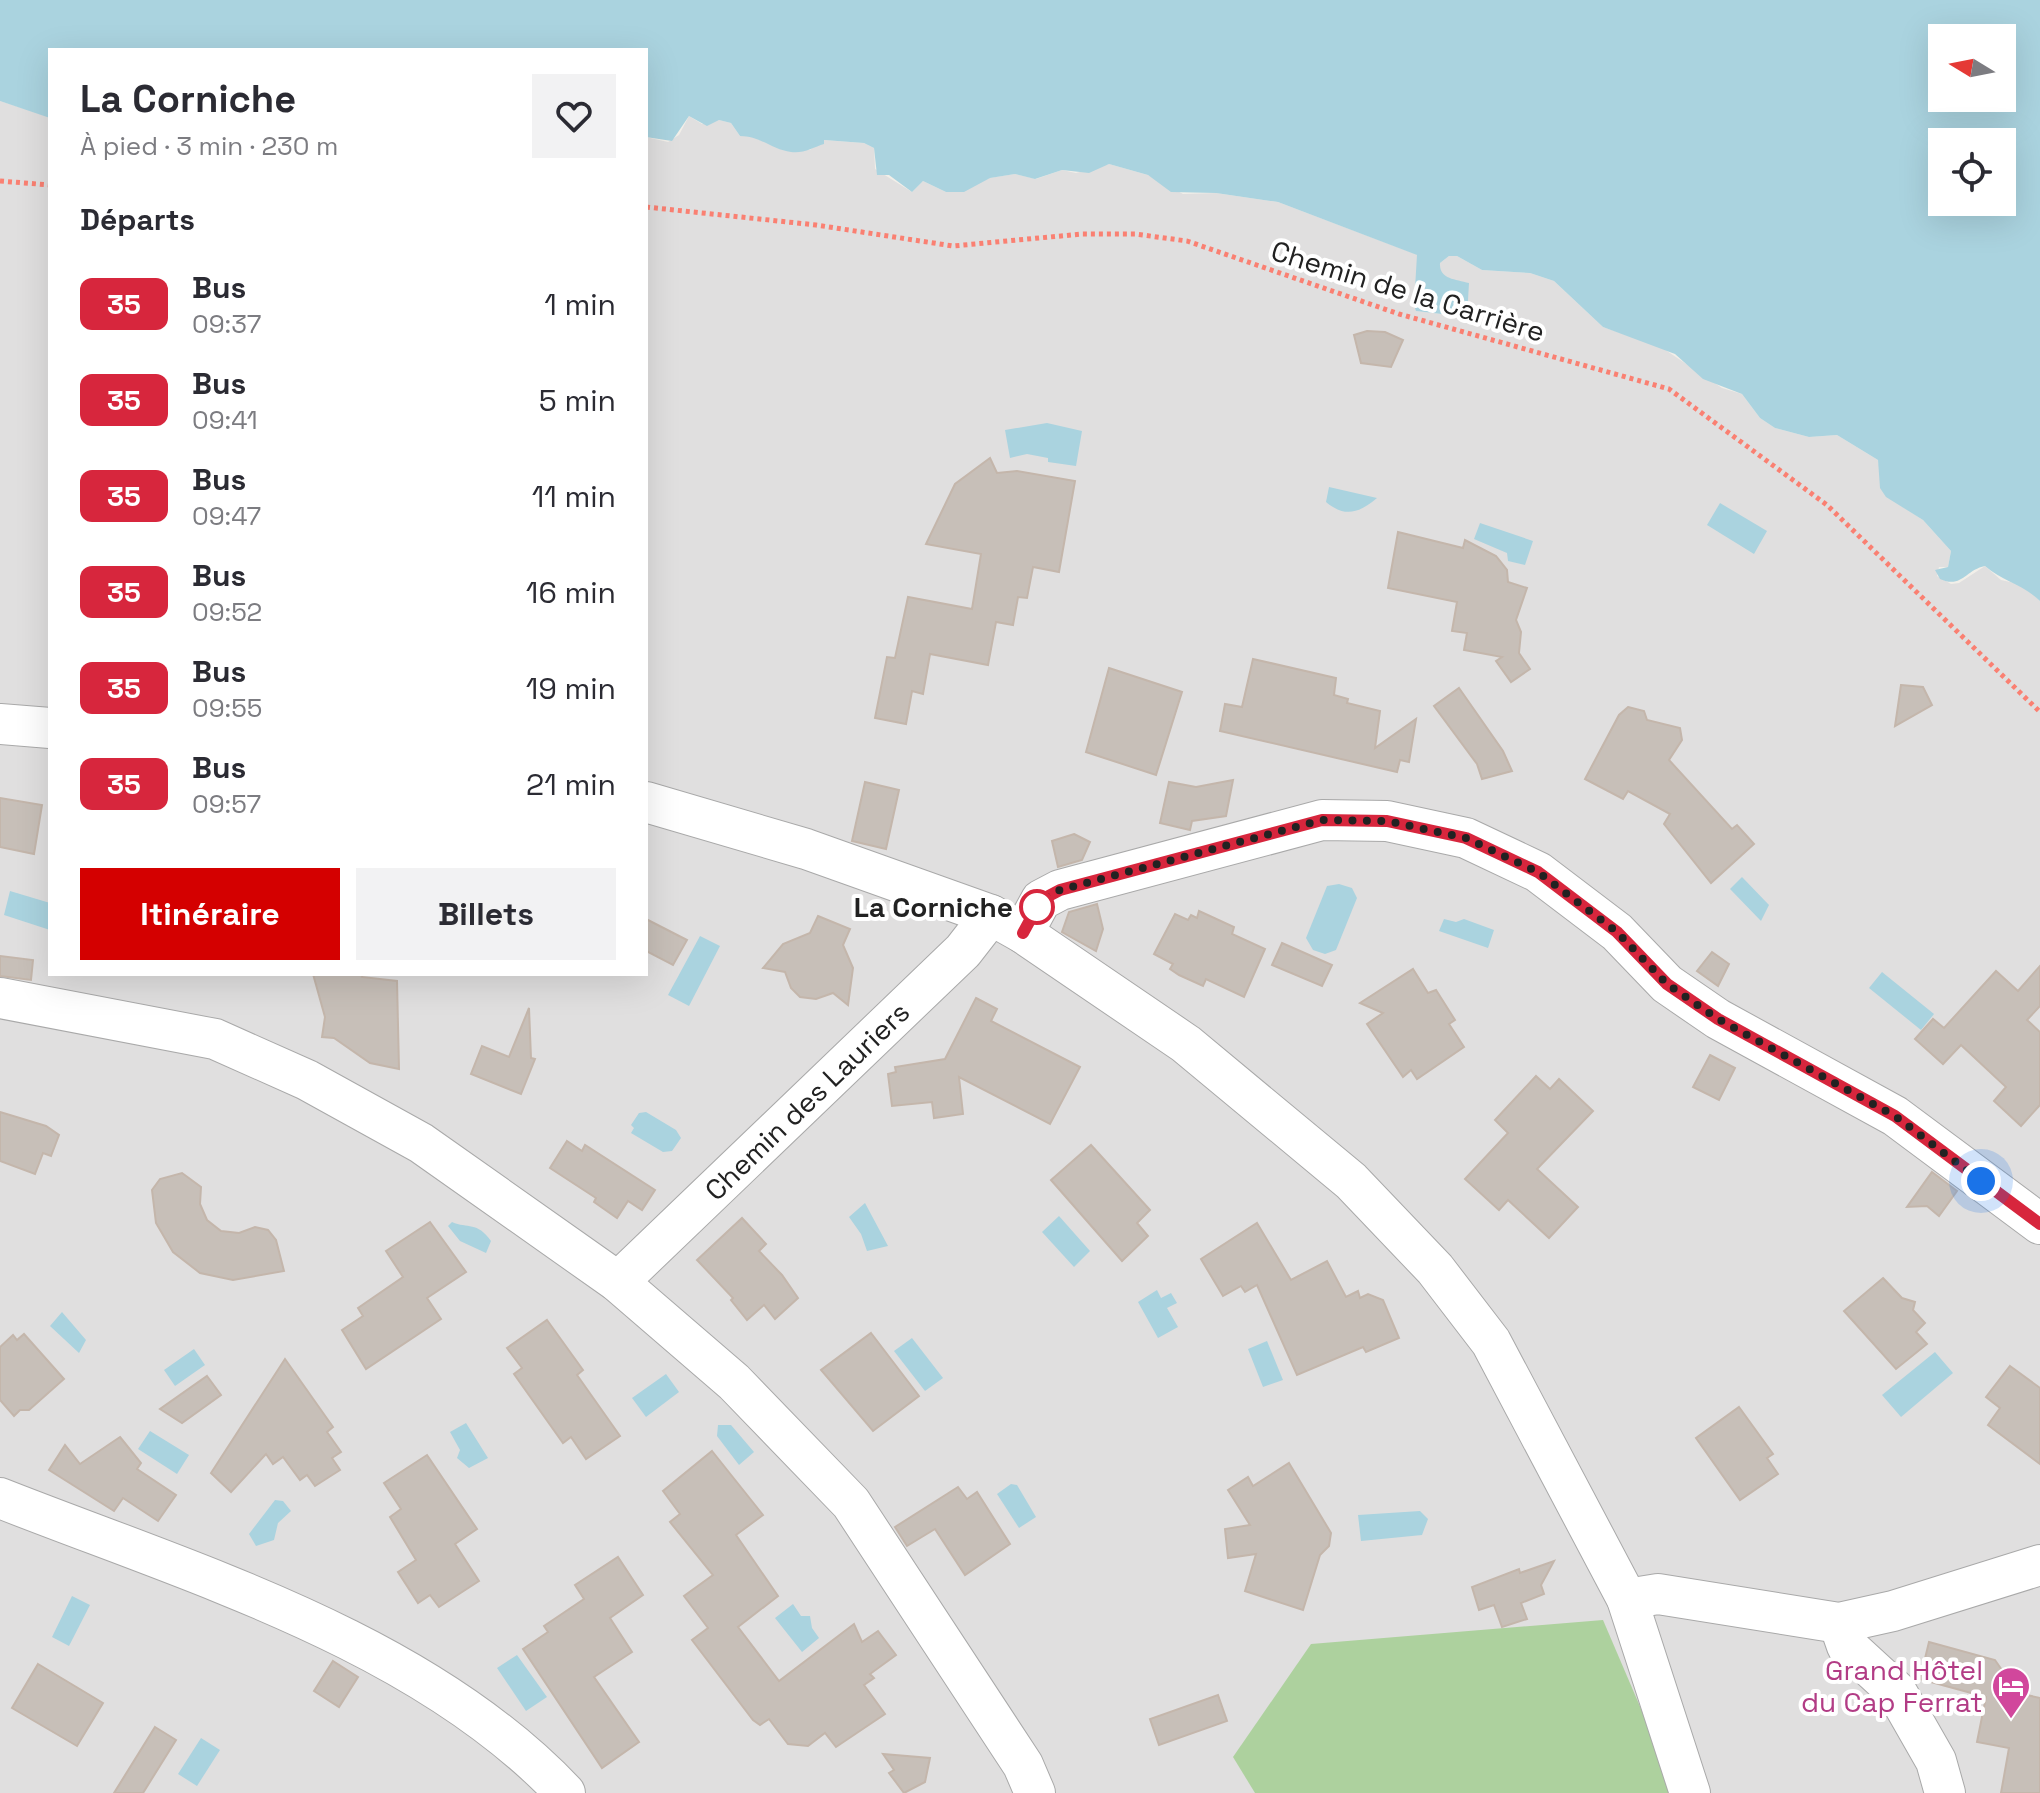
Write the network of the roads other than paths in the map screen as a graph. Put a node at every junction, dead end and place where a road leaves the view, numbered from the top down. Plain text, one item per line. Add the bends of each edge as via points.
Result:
1 (0, 724) edge
2 (48, 728) edge
3 (648, 803) edge
4 (1007, 924) junction
5 (0, 998) edge
6 (2040, 1224) edge
7 (618, 1282) junction
8 (0, 1498) edge
9 (2040, 1565) edge
10 (1627, 1599) junction
11 (1839, 1623) junction
12 (565, 1793) edge
13 (1035, 1793) edge
14 (1690, 1793) edge
15 (1945, 1793) edge

1 - 2 street
3 - 4 street via 806,849
4 - 6 street, Chemin des Lauriers via 1060,890 1322,820 1387,821 1466,838 1538,872 1617,932 1667,984 1718,1019 1895,1116
4 - 7 street, Chemin des Lauriers via 963,951
4 - 10 street via 1186,1044 1351,1181 1435,1269 1491,1342
5 - 7 street via 215,1039 307,1080 421,1143
7 - 13 street via 734,1382 851,1503 1023,1765
8 - 12 street via 355,1643 431,1684 532,1758
9 - 11 street
10 - 11 street via 1658,1594
10 - 14 street
11 - 15 street via 1847,1646 1896,1691 1936,1761

